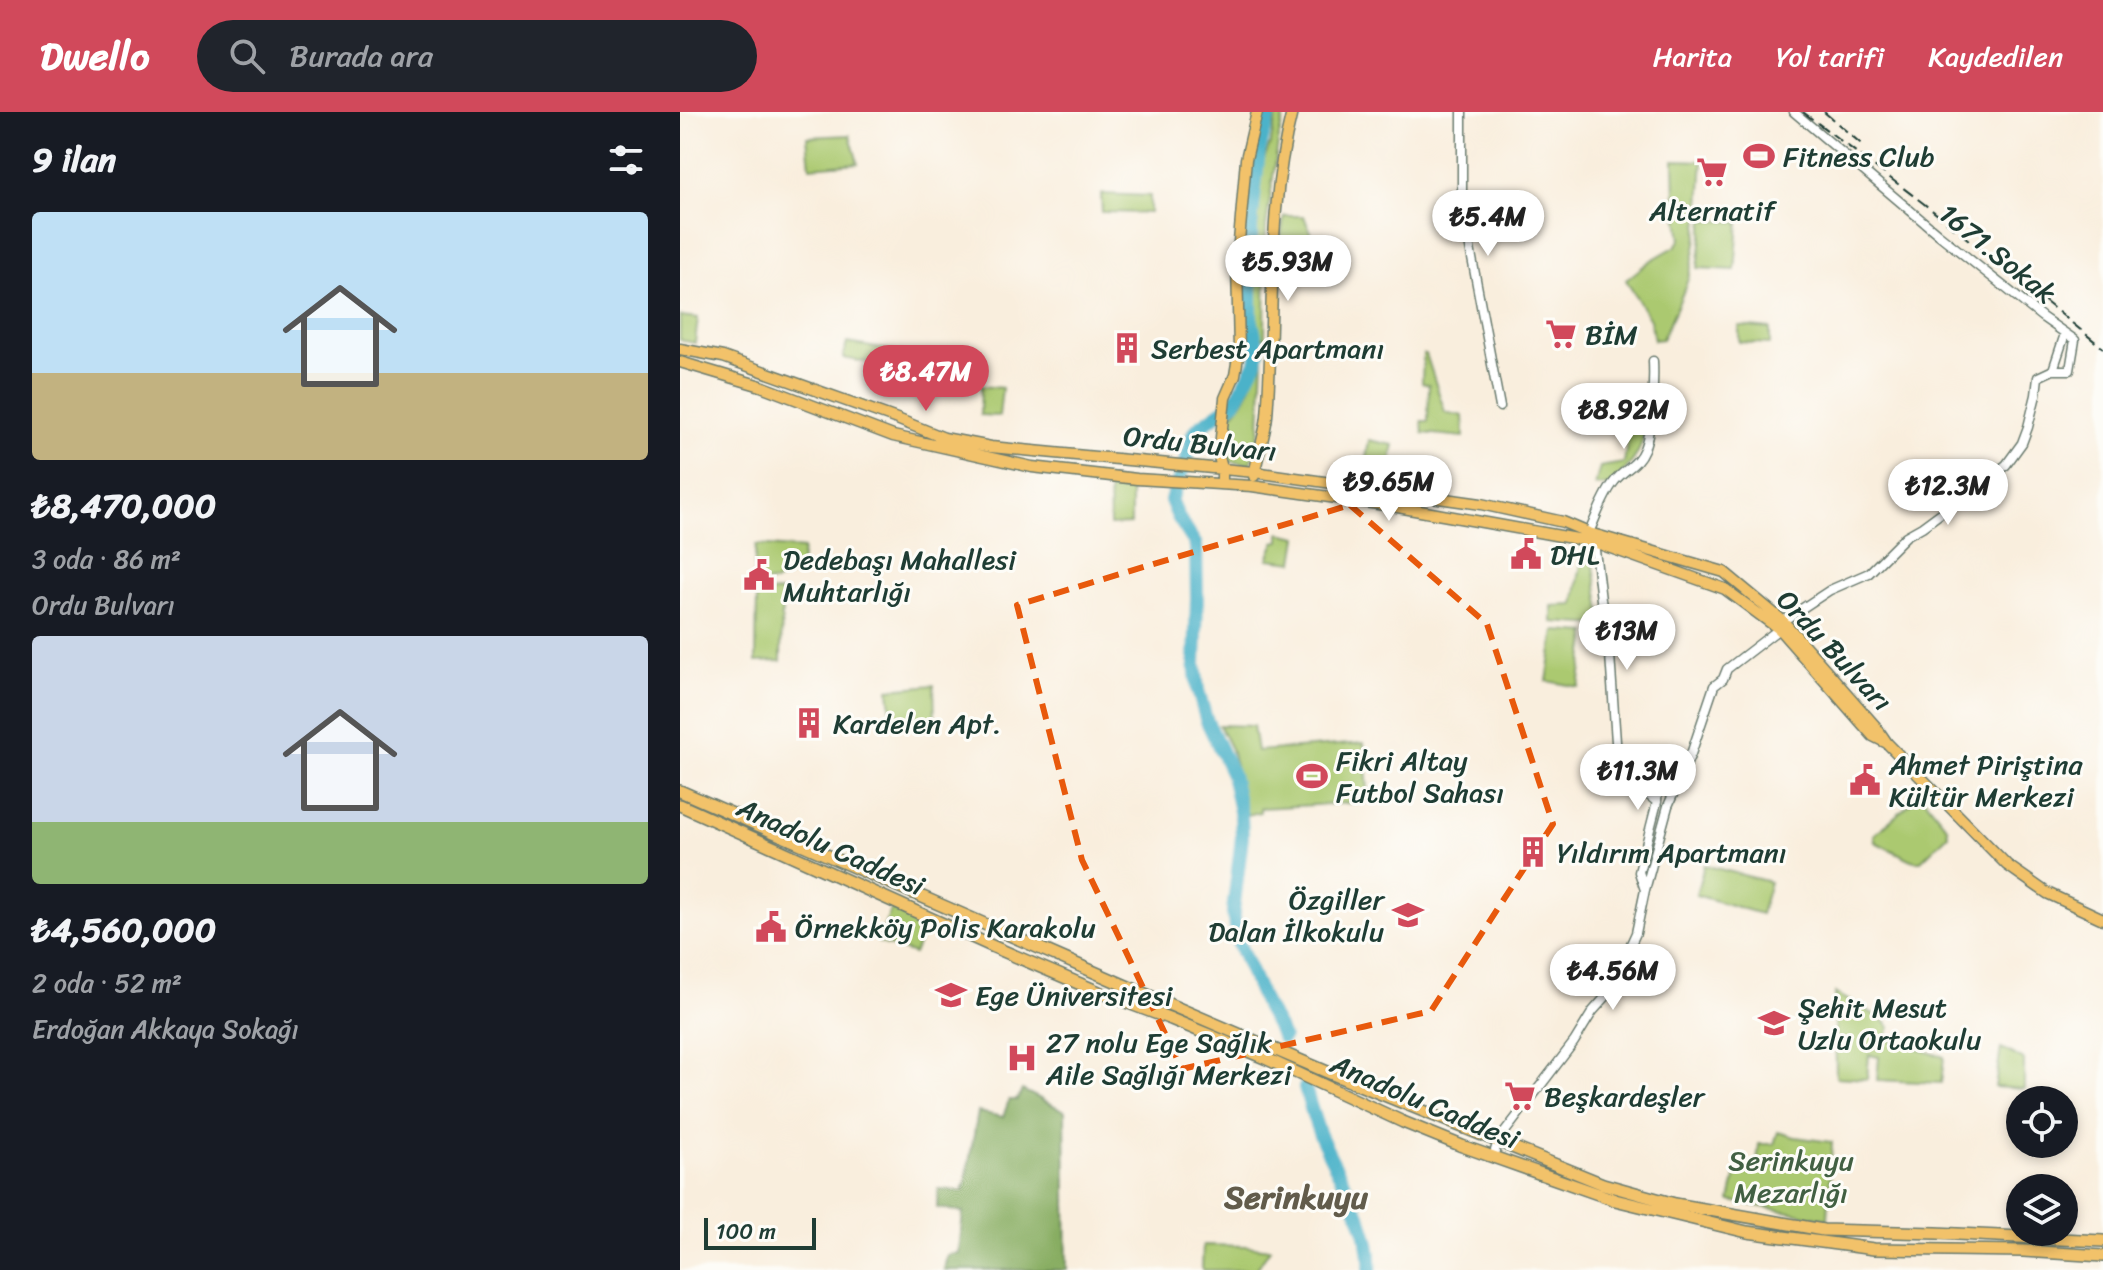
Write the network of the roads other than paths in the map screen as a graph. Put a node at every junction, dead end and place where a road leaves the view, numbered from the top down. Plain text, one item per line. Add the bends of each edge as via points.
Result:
1 (1257, 112) edge
2 (1292, 112) edge
3 (1462, 112) edge
4 (1794, 112) edge
5 (2065, 334) junction
6 (680, 349) edge
7 (1653, 361) dead end
8 (680, 362) edge
9 (2053, 370) junction
10 (1500, 407) dead end
11 (1222, 468) junction
12 (1254, 472) junction
13 (1222, 483) junction
14 (1252, 486) junction
15 (1591, 538) junction
16 (1781, 625) junction
17 (1887, 743) junction
18 (1691, 754) junction
19 (680, 791) edge
20 (1657, 802) junction
21 (680, 805) edge
22 (1645, 890) junction
23 (2103, 919) edge
24 (1498, 1141) junction
25 (1493, 1157) junction
26 (2103, 1241) edge
27 (2103, 1256) edge

1 - 11 main road via 1246,159 1237,265 1238,363 1225,398
2 - 12 main road via 1281,158 1272,256 1267,419
3 - 10 street via 1462,205
4 - 5 street, 1671.Sokak
5 - 9 street
5 - 9 street via 2075,340 2070,370
6 - 11 main road, Ordu Bulvarı via 723,357 944,438
7 - 15 street via 1644,449 1615,481
8 - 13 main road, Ordu Bulvarı via 911,441 1050,470
9 - 16 street via 2038,377 2028,427 2006,465 1906,536 1869,573 1830,590
11 - 12 main road, Ordu Bulvarı
11 - 13 main road
12 - 14 main road
12 - 15 main road, Ordu Bulvarı via 1481,504 1563,522
13 - 14 main road, Ordu Bulvarı
14 - 15 main road, Ordu Bulvarı
15 - 16 main road, Ordu Bulvarı via 1725,589
15 - 16 main road, Ordu Bulvarı via 1724,572
15 - 20 street via 1609,640 1618,771
16 - 17 main road, Ordu Bulvarı
16 - 17 main road, Ordu Bulvarı via 1873,736
16 - 18 street via 1714,686
17 - 23 main road, Ordu Bulvarı via 2007,865 2047,893
18 - 20 street via 1658,783
18 - 22 street via 1668,806
19 - 24 highway, Anadolu Caddesi
20 - 22 street via 1639,872
21 - 25 highway, Anadolu Caddesi via 1040,967
22 - 24 street via 1625,966 1610,992
24 - 25 street
24 - 26 highway, Anadolu Caddesi via 1603,1184 1675,1204 1823,1230
25 - 27 highway, Anadolu Caddesi via 1615,1200 1747,1232 1874,1249

